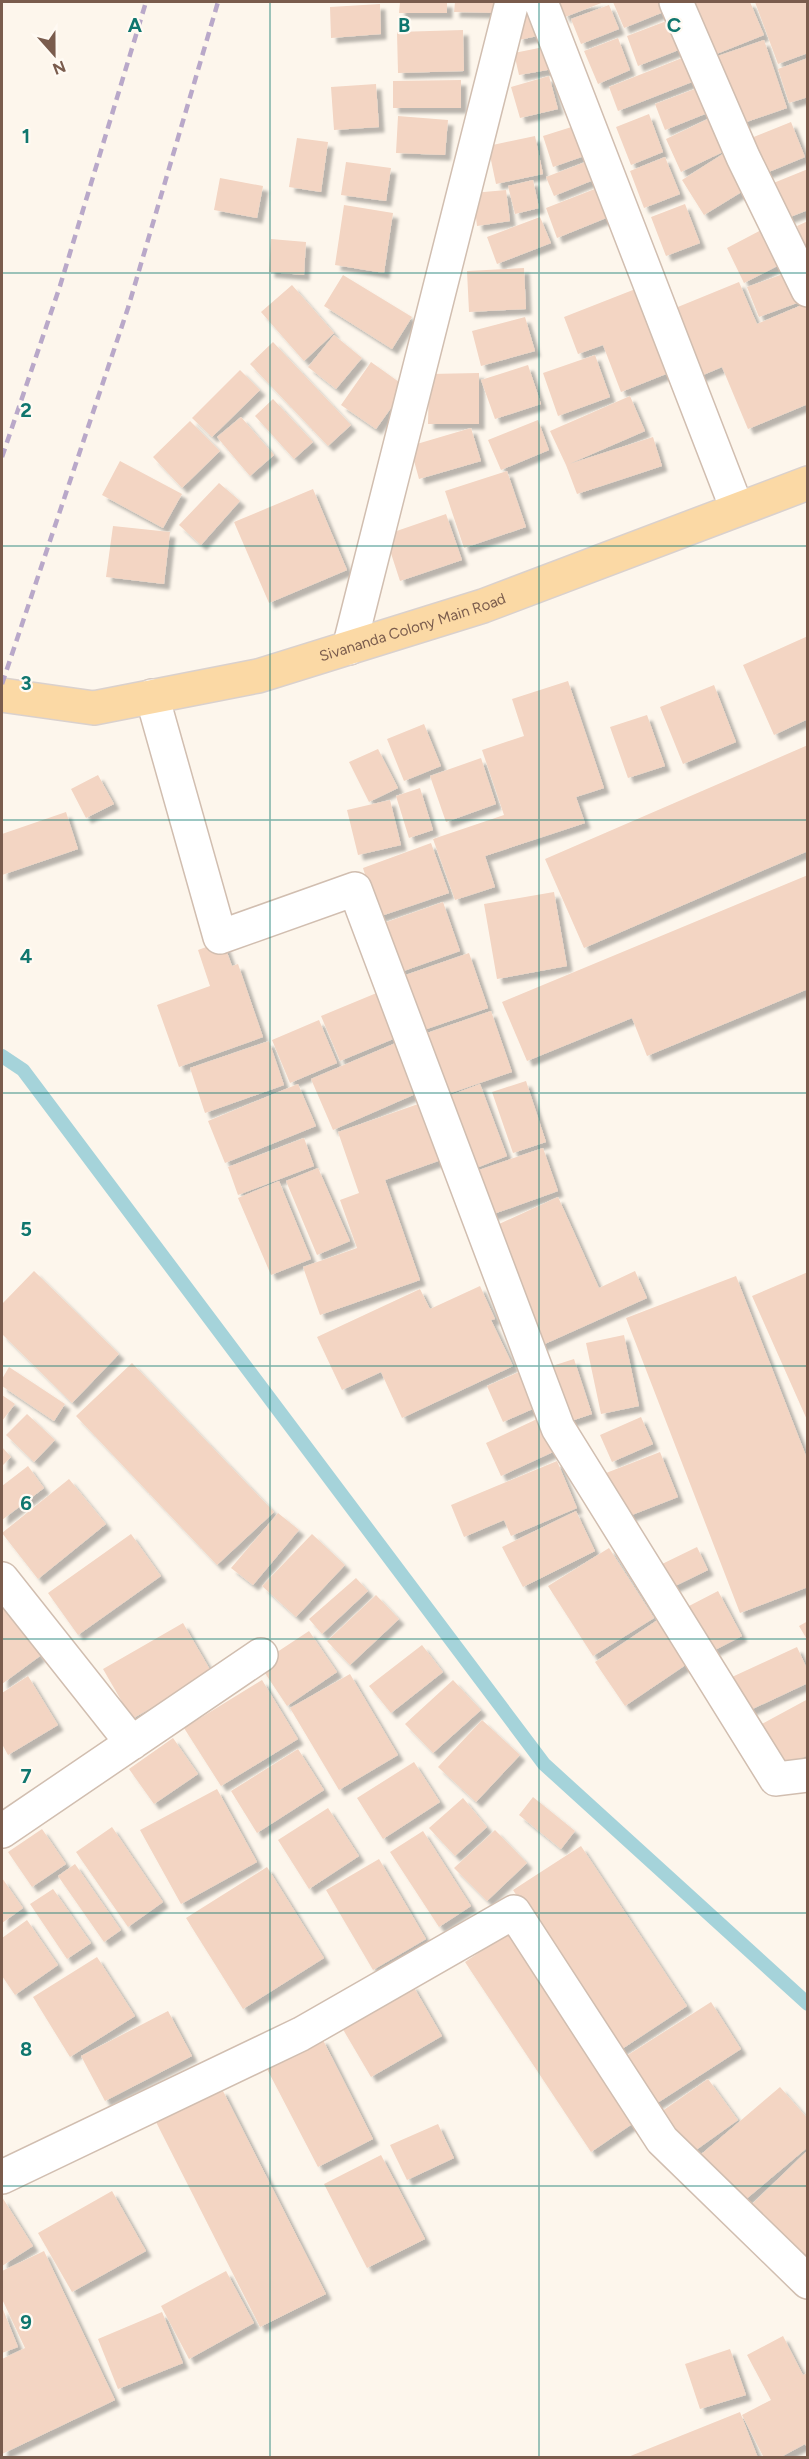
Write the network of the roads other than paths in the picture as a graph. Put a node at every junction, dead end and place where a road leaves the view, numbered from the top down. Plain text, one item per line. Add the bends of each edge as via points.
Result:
1 (512, 2) edge
2 (541, 2) edge
3 (676, 2) edge
4 (807, 290) edge
5 (807, 483) edge
6 (737, 509) junction
7 (350, 648) junction
8 (2, 695) edge
9 (152, 696) junction
10 (2, 1579) edge
11 (261, 1655) dead end
12 (132, 1743) junction
13 (807, 1775) edge
14 (2, 1831) edge
15 (2, 2177) edge
16 (807, 2282) edge

1 - 7 street
2 - 6 street
3 - 4 street via 743,158
5 - 6 main road, Sivananda Colony Main Road
6 - 7 main road, Sivananda Colony Main Road via 483,606
7 - 9 main road, Sivananda Colony Main Road via 258,676
8 - 9 main road, Sivananda Colony Main Road via 94,708
9 - 13 street via 220,937 355,889 558,1428 776,1779
10 - 12 street
11 - 12 street
12 - 14 street
15 - 16 street via 301,2034 514,1912 662,2140

